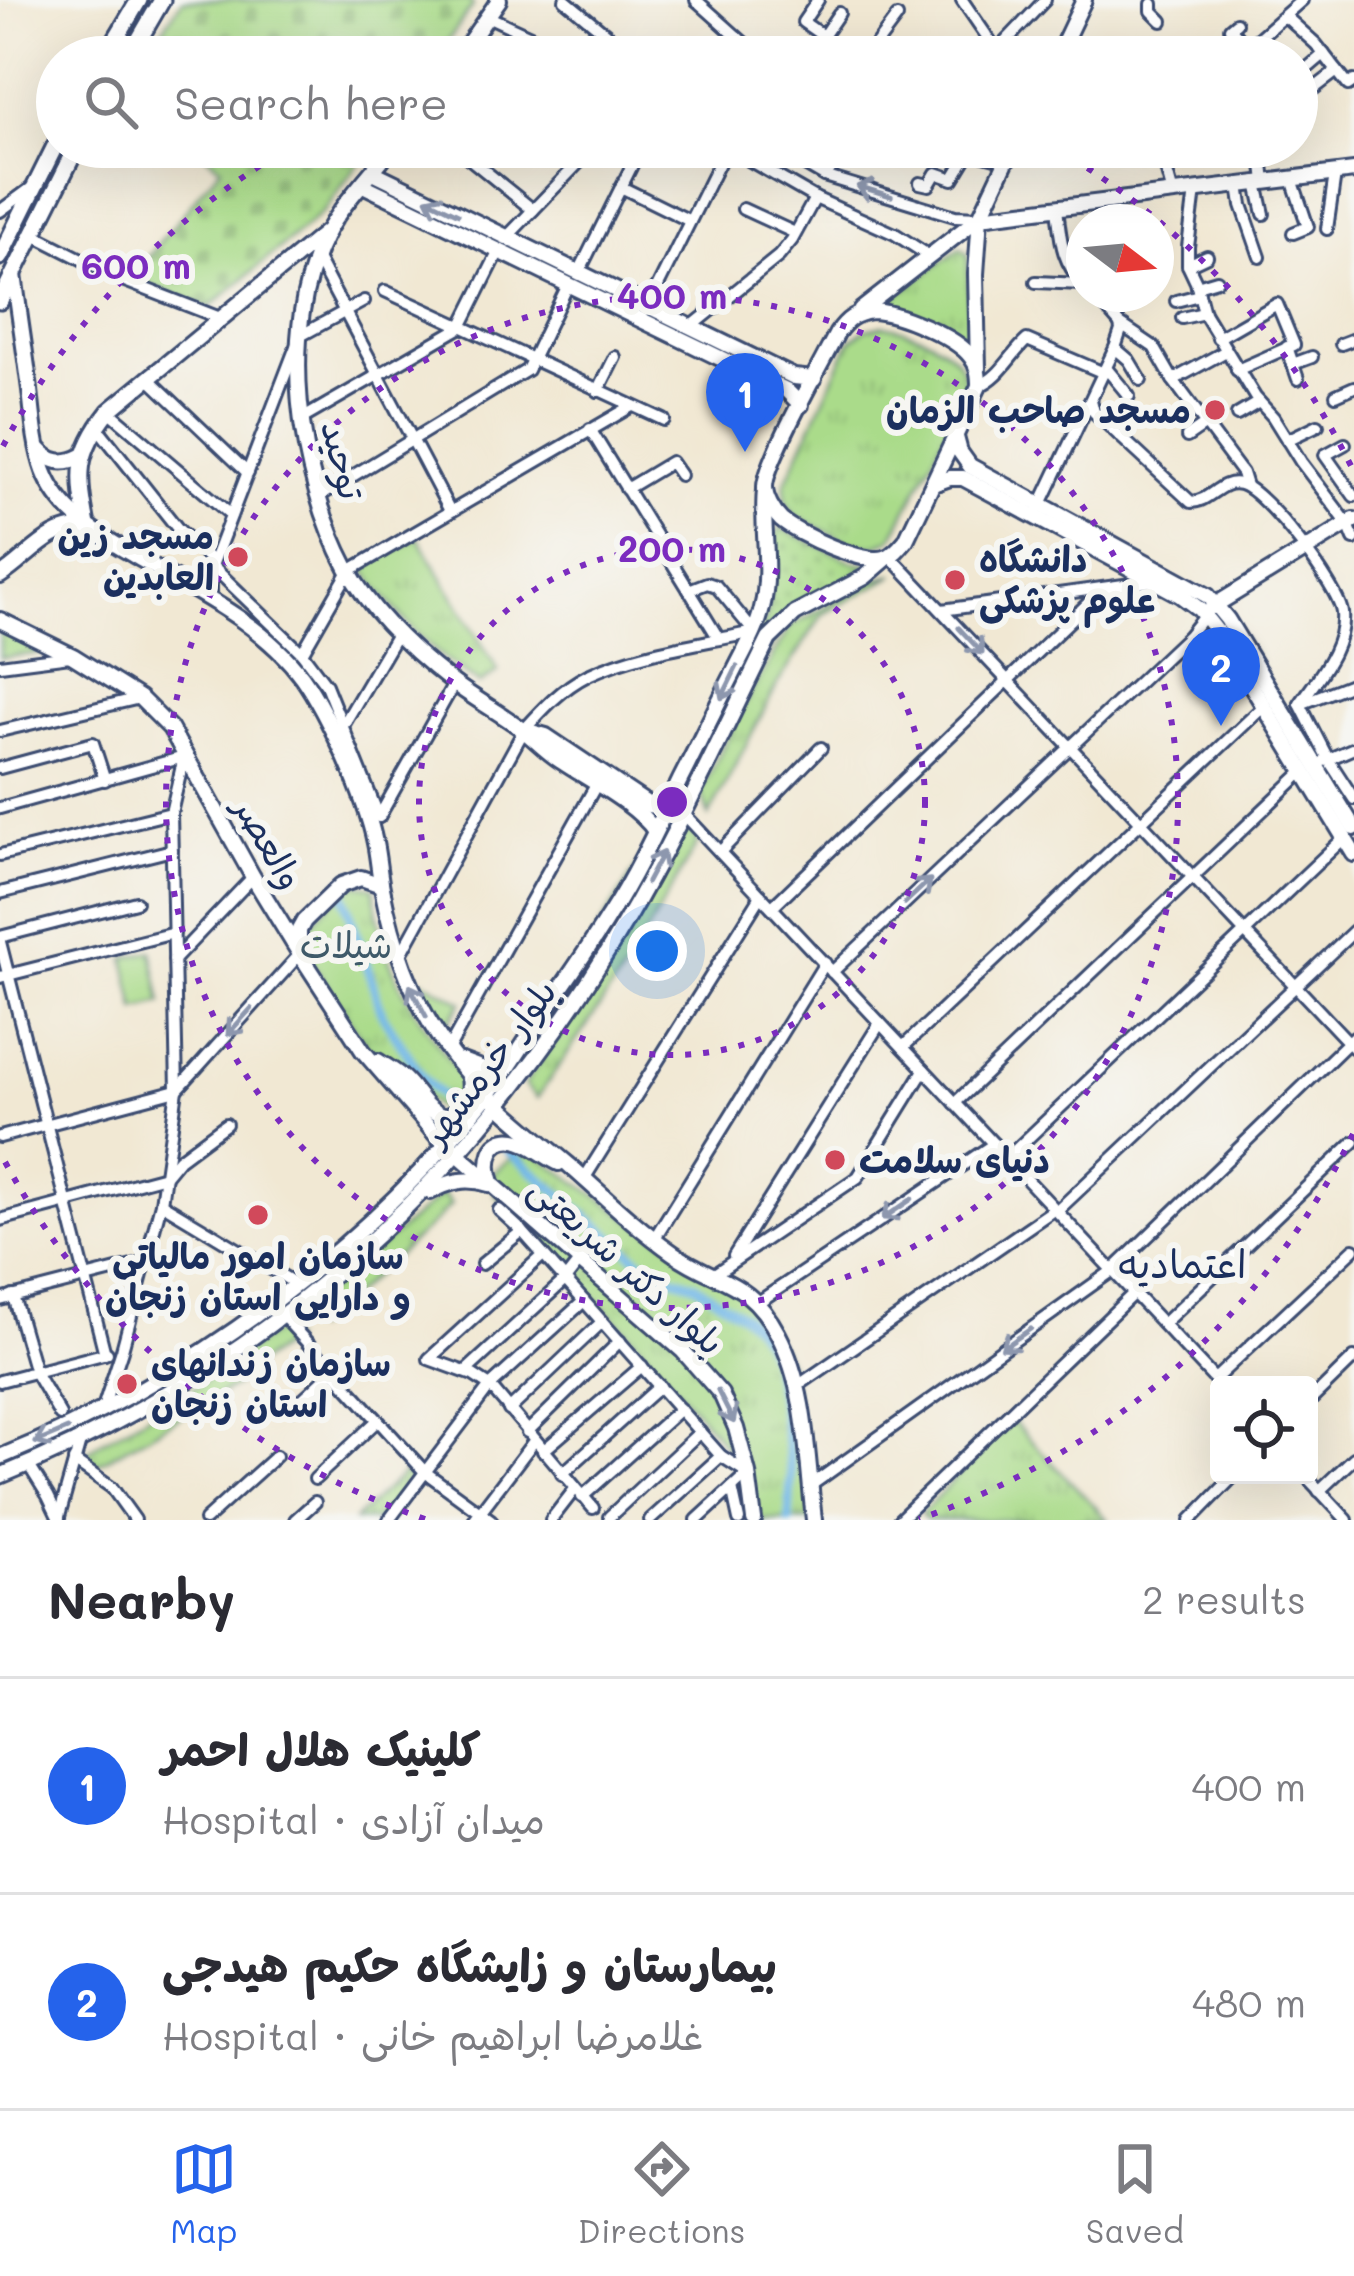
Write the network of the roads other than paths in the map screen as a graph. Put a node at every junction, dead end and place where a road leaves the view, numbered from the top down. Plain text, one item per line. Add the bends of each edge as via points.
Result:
1 (139, 0) edge
2 (163, 0) edge
3 (499, 0) edge
4 (565, 0) edge
5 (818, 0) edge
6 (962, 0) edge
7 (1045, 0) edge
8 (1084, 0) edge
9 (1151, 1) edge
10 (704, 3) edge
11 (1291, 6) edge
12 (839, 14) dead end
13 (488, 16) junction
14 (897, 17) dead end
15 (1162, 21) dead end
16 (1236, 23) dead end
17 (118, 36) edge
18 (142, 36) edge
19 (474, 36) edge
20 (531, 36) edge
21 (605, 36) edge
22 (738, 36) edge
23 (823, 36) joint
24 (883, 36) edge
25 (986, 36) edge
26 (1014, 36) edge
27 (1067, 36) edge
28 (1234, 36) edge
29 (1259, 36) edge
30 (1312, 36) edge
31 (1318, 45) edge
32 (1324, 54) junction
33 (1318, 59) edge
34 (1337, 70) junction
35 (1354, 81) edge
36 (1318, 85) edge
37 (44, 168) edge
38 (67, 168) edge
39 (376, 168) edge
40 (481, 168) edge
41 (573, 168) edge
42 (631, 168) edge
43 (716, 168) edge
44 (763, 168) edge
45 (810, 168) edge
46 (831, 168) edge
47 (959, 168) edge
48 (1003, 168) edge
49 (1166, 168) edge
50 (1261, 168) edge
51 (1354, 171) edge
52 (373, 172) junction
53 (1335, 174) junction
54 (824, 176) junction
55 (1292, 179) junction
56 (37, 182) junction
57 (920, 183) dead end
58 (1261, 183) junction
59 (363, 185) junction
60 (1240, 185) junction
61 (621, 187) junction
62 (388, 188) junction
63 (1196, 191) junction
64 (1173, 194) junction
65 (815, 198) junction
66 (1132, 204) edge
67 (1066, 207) edge
68 (1057, 208) junction
69 (743, 209) dead end
70 (532, 210) junction
71 (0, 211) edge
72 (1264, 214) dead end
73 (980, 217) junction
74 (690, 221) junction
75 (1327, 229) dead end
76 (328, 230) junction
77 (795, 233) junction
78 (1293, 233) dead end
79 (34, 236) junction
80 (503, 244) junction
81 (2, 247) edge
82 (1207, 256) dead end
83 (316, 257) junction
84 (931, 257) junction
85 (1260, 257) dead end
86 (1066, 263) edge
87 (1188, 266) junction
88 (14, 274) junction
89 (573, 278) junction
90 (1217, 280) dead end
91 (1036, 282) dead end
92 (1066, 284) edge
93 (1198, 290) junction
94 (385, 291) dead end
95 (0, 301) edge
96 (364, 301) dead end
97 (1176, 301) dead end
98 (648, 306) junction
99 (345, 311) junction
100 (1110, 312) edge
101 (857, 313) junction
102 (1204, 313) junction
103 (220, 318) junction
104 (1182, 319) dead end
105 (1120, 324) junction
106 (461, 327) junction
107 (691, 327) junction
108 (300, 336) junction
109 (1218, 338) junction
110 (1354, 339) edge
111 (1341, 344) dead end
112 (1287, 347) junction
113 (1115, 348) junction
114 (1226, 351) junction
115 (615, 357) dead end
116 (1312, 357) dead end
117 (532, 360) junction
118 (1076, 362) junction
119 (1293, 364) junction
120 (1237, 370) junction
121 (1105, 371) junction
122 (378, 374) junction
123 (148, 378) junction
124 (1071, 378) dead end
125 (814, 379) junction
126 (979, 379) junction
127 (1298, 379) dead end
128 (1141, 380) dead end
129 (1173, 380) junction
130 (790, 384) junction
131 (1354, 387) edge
132 (598, 391) junction
133 (1336, 395) dead end
134 (1129, 396) dead end
135 (1091, 400) junction
136 (1188, 400) junction
137 (1259, 402) junction
138 (801, 405) junction
139 (632, 406) junction
140 (1173, 408) dead end
141 (110, 411) junction
142 (1237, 416) dead end
143 (300, 420) junction
144 (664, 420) dead end
145 (1206, 424) junction
146 (1318, 425) dead end
147 (97, 427) junction
148 (590, 429) junction
149 (956, 436) junction
150 (1186, 437) dead end
151 (1287, 440) junction
152 (413, 441) junction
153 (1345, 444) dead end
154 (39, 449) junction
155 (82, 457) junction
156 (248, 473) junction
157 (680, 475) dead end
158 (933, 484) junction
159 (1246, 485) junction
160 (626, 489) junction
161 (764, 490) junction
162 (1354, 496) edge
163 (318, 497) junction
164 (1041, 504) junction
165 (450, 511) junction
166 (231, 515) junction
167 (88, 528) junction
168 (1352, 528) edge
169 (1305, 549) junction
170 (888, 557) junction
171 (212, 566) junction
172 (349, 571) junction
173 (0, 576) edge
174 (1154, 581) junction
175 (185, 586) junction
176 (1104, 588) junction
177 (1197, 589) junction
178 (689, 590) junction
179 (1234, 591) junction
180 (210, 601) junction
181 (1210, 609) junction
182 (942, 610) junction
183 (1227, 619) junction
184 (0, 620) edge
185 (1354, 629) edge
186 (1193, 630) junction
187 (754, 632) junction
188 (1218, 633) junction
189 (398, 634) junction
190 (1340, 636) junction
191 (719, 639) junction
192 (1234, 645) junction
193 (302, 653) junction
194 (73, 656) junction
195 (0, 665) edge
196 (1008, 680) junction
197 (1354, 682) edge
198 (454, 684) junction
199 (140, 698) junction
200 (1300, 704) junction
201 (1264, 706) junction
202 (344, 724) junction
203 (524, 730) junction
204 (0, 731) edge
205 (1071, 747) junction
206 (821, 748) dead end
207 (1354, 748) edge
208 (184, 758) junction
209 (1316, 765) junction
210 (0, 768) edge
211 (105, 780) junction
212 (596, 785) junction
213 (1354, 799) edge
214 (0, 808) edge
215 (667, 808) junction
216 (645, 810) junction
217 (171, 813) junction
218 (683, 813) junction
219 (1142, 822) junction
220 (1350, 826) edge
221 (655, 831) junction
222 (172, 850) junction
223 (720, 852) junction
224 (1354, 854) edge
225 (0, 855) edge
226 (254, 877) junction
227 (1193, 877) junction
228 (381, 885) junction
229 (0, 893) edge
230 (761, 896) junction
231 (136, 902) dead end
232 (772, 907) junction
233 (1354, 931) edge
234 (1245, 932) junction
235 (174, 933) junction
236 (0, 939) edge
237 (300, 955) junction
238 (399, 958) junction
239 (174, 960) junction
240 (829, 968) junction
241 (4, 976) edge
242 (1295, 986) junction
243 (880, 1022) junction
244 (1352, 1042) edge
245 (903, 1047) junction
246 (363, 1052) junction
247 (457, 1060) junction
248 (509, 1065) junction
249 (924, 1070) junction
250 (177, 1090) junction
251 (488, 1094) junction
252 (956, 1103) junction
253 (500, 1106) junction
254 (226, 1124) dead end
255 (47, 1126) junction
256 (0, 1137) edge
257 (1354, 1142) edge
258 (446, 1144) junction
259 (994, 1144) junction
260 (459, 1155) junction
261 (1007, 1158) junction
262 (579, 1174) junction
263 (165, 1176) junction
264 (494, 1186) junction
265 (414, 1201) junction
266 (161, 1203) junction
267 (67, 1204) junction
268 (500, 1210) dead end
269 (1056, 1210) junction
270 (0, 1220) edge
271 (522, 1231) junction
272 (653, 1239) junction
273 (1354, 1249) edge
274 (543, 1255) junction
275 (579, 1262) junction
276 (144, 1263) junction
277 (482, 1264) dead end
278 (729, 1264) junction
279 (1112, 1271) junction
280 (713, 1275) junction
281 (86, 1277) junction
282 (565, 1280) junction
283 (296, 1284) junction
284 (1134, 1293) junction
285 (7, 1298) edge
286 (584, 1301) junction
287 (757, 1303) junction
288 (283, 1316) junction
289 (602, 1322) junction
290 (1163, 1324) junction
291 (620, 1341) junction
292 (122, 1350) junction
293 (105, 1354) junction
294 (1354, 1358) edge
295 (642, 1366) junction
296 (333, 1371) junction
297 (35, 1372) junction
298 (465, 1372) junction
299 (1212, 1376) edge
300 (1224, 1376) edge
301 (0, 1381) edge
302 (490, 1386) junction
303 (660, 1386) junction
304 (796, 1387) junction
305 (1318, 1393) edge
306 (292, 1409) dead end
307 (680, 1409) junction
308 (509, 1410) junction
309 (102, 1411) junction
310 (60, 1415) dead end
311 (378, 1420) junction
312 (700, 1432) junction
313 (80, 1442) junction
314 (535, 1442) junction
315 (276, 1456) dead end
316 (722, 1456) junction
317 (0, 1457) edge
318 (1354, 1458) edge
319 (74, 1461) junction
320 (28, 1465) junction
321 (424, 1472) junction
322 (748, 1473) junction
323 (562, 1474) junction
324 (0, 1476) edge
325 (315, 1479) dead end
326 (1226, 1484) edge
327 (1313, 1484) edge
328 (810, 1486) junction
329 (732, 1488) junction
330 (1319, 1490) junction
331 (579, 1493) junction
332 (315, 1502) dead end
333 (593, 1508) dead end
334 (608, 1516) dead end
335 (482, 1517) edge
336 (58, 1520) edge
337 (135, 1520) edge
338 (207, 1520) edge
339 (295, 1520) edge
340 (389, 1520) edge
341 (551, 1520) edge
342 (650, 1520) edge
343 (697, 1520) edge
344 (739, 1520) edge
345 (754, 1520) edge
346 (814, 1520) edge
347 (899, 1520) edge
348 (1191, 1520) edge
349 (1347, 1520) edge

1 - 17 highway
2 - 18 highway
3 - 13 main road
4 - 21 street
5 - 23 street via 803,22
6 - 25 street
7 - 26 street
8 - 27 main road
9 - 15 street
10 - 22 street
11 - 29 street
11 - 30 street
12 - 23 street
13 - 19 main road
13 - 20 street
14 - 24 street
16 - 28 street
31 - 32 street
32 - 33 street
32 - 34 street
34 - 35 street via 1348,85
34 - 36 street
37 - 56 highway
38 - 79 highway
39 - 52 main road, توحید
40 - 70 street
41 - 70 street
42 - 61 street
43 - 74 street
44 - 65 street
45 - 54 street
46 - 54 street
47 - 57 street via 953,178 936,173
48 - 73 main road
49 - 64 street
50 - 58 street
51 - 53 main road
52 - 59 main road, توحید
52 - 62 main road
53 - 55 main road
53 - 75 street
73 -> 54 street
55 - 58 main road
55 - 78 street via 1308,227
56 - 71 street
56 - 81 highway
58 - 60 main road
58 - 72 street
59 - 62 main road
59 - 76 main road, توحید
60 - 63 main road
60 - 85 street
61 - 74 street
61 - 89 street
62 - 80 main road
63 - 64 main road
63 - 87 street
64 - 66 main road
65 - 77 street
65 - 84 street
67 - 68 main road
68 - 73 main road
68 - 86 street
69 - 77 street
70 - 80 street
73 - 84 main road
73 - 126 main road
74 - 98 street
76 - 83 main road, توحید
76 - 103 main road
77 - 107 street via 770,264
79 - 88 highway
79 - 103 street
80 - 89 main road
80 - 106 street
82 - 87 street
83 - 99 street
83 - 108 main road, توحید
84 - 101 main road
87 - 93 street
88 - 95 highway
88 - 154 main road, بلوار دکتر شریعتی
89 - 98 main road
89 - 117 street
89 - 130 main road
90 - 93 street
91 - 92 street
93 - 97 street
93 - 102 street
94 - 106 street
96 - 99 street
98 - 107 main road
99 - 108 street
99 - 122 street
100 - 105 street
101 - 125 main road
101 - 126 main road via 895,314 958,345
102 - 104 street
102 - 109 street
103 - 123 main road
105 - 113 street
105 - 129 street via 1154,347
106 - 117 street
106 - 122 street
107 - 130 main road
108 - 143 main road, توحید
108 - 156 street
109 - 112 street via 1277,304 1294,345
109 - 114 street
110 - 111 street
112 - 119 street
112 - 120 street
113 - 121 street
113 - 128 street
114 - 120 street
114 - 129 street
115 - 132 street
116 - 119 street
117 - 132 street
117 - 152 street
118 - 121 street
118 - 124 street
118 - 126 street via 1027,340 989,382
119 - 127 street
120 - 137 street
121 - 134 street
121 - 135 street
122 - 143 street
122 - 152 street
123 - 141 main road
123 - 156 street
125 - 130 main road
125 - 138 main road
126 - 149 main road
129 - 136 street
130 - 138 main road
131 - 133 street
132 - 139 street
135 - 159 street via 1094,412 1191,502 1234,482
135 - 164 street
136 - 140 street
136 - 145 street
137 - 142 street
137 - 151 street
138 - 161 main road
139 - 144 street
139 - 148 street
141 - 147 main road
141 - 166 street
143 - 163 main road, توحید
145 - 150 street
145 - 159 street
146 - 151 street
147 - 155 main road
147 - 171 street
148 - 160 street
148 - 165 street
149 - 158 main road
149 - 164 main road via 970,466
151 - 168 street
152 - 163 street
152 - 165 street
153 - 162 street via 1325,455
154 - 155 main road via 63,463
154 - 167 main road, بلوار دکتر شریعتی via 62,503
155 - 167 main road
156 - 166 street
157 - 160 street via 671,462
158 - 170 main road via 906,540
158 - 174 main road via 963,478
159 - 169 street
160 - 178 street
161 - 170 main road via 792,527 859,558
161 - 187 main road, بلوار خرمشهر via 765,596
163 - 172 main road, توحید
164 - 177 main road
165 - 172 street
166 - 171 street
167 - 173 main road via 58,532
167 - 175 main road, بلوار دکتر شریعتی
168 - 169 main road
169 - 179 main road
169 - 190 street via 1342,608
170 - 182 street
170 - 218 main road, بلوار خرمشهر via 775,632
171 - 175 street
171 - 180 street
171 - 193 street
172 - 189 main road, توحید
172 - 193 street
174 - 176 street
174 - 181 main road
175 - 180 main road, بلوار دکتر شریعتی
176 - 182 street
176 - 196 street
177 - 179 main road
177 - 181 main road
178 - 187 street via 716,586
178 - 191 street
179 - 181 main road
179 - 183 main road
180 - 228 main road, بلوار دکتر شریعتی via 257,632 303,679 371,826
181 - 183 main road
181 - 186 street
181 - 188 main road
182 -> 196 street
183 - 192 main road
184 - 194 main road, والعصر
185 - 190 street
186 - 188 main road
186 - 205 street
187 - 191 street
187 -> 215 main road, بلوار خرمشهر
188 - 192 main road
189 - 198 main road, توحید
189 - 202 street
190 - 200 street
191 - 203 street via 588,675
192 - 201 main road
192 - 209 main road
193 - 202 street
194 - 195 street
194 - 199 main road, والعصر
196 - 205 street
196 - 232 street
197 - 200 street
198 - 202 street via 379,817
198 - 203 main road, توحید
199 - 204 street
199 - 208 main road, والعصر via 170,728
200 - 209 street
201 - 209 main road
201 - 219 street
203 - 212 main road, توحید
203 - 216 main road, توحید via 546,736
203 - 238 street
205 - 219 street
240 -> 205 street
206 - 223 street
207 - 209 street
208 - 211 street
208 - 217 street
208 - 226 main road, والعصر
209 - 213 street
209 - 220 main road
209 - 227 street
210 - 211 street via 93,743
211 - 214 street
212 - 216 main road, توحید
212 - 247 street
215 - 216 main road, توحید
215 - 221 main road, بلوار خرمشهر
216 - 221 main road, توحید
217 - 222 street
217 - 225 street
218 - 223 street
253 -> 218 main road, بلوار خرمشهر via 625,923
219 - 227 street
219 - 245 street
220 - 224 main road
220 - 234 street
221 - 248 main road, بلوار خرمشهر via 610,915
222 - 229 street
222 - 235 street
223 - 230 street
226 - 237 main road, والعصر
226 - 239 street
227 - 234 street
227 - 252 street
228 - 237 main road via 361,878 340,885 304,921
228 - 238 main road, بلوار دکتر شریعتی
230 - 232 street
230 - 262 street
231 - 236 street
232 - 240 street
233 - 242 street
234 - 242 street
234 - 261 street
235 - 239 street
235 - 241 street
236 - 241 street
237 - 246 main road, والعصر
237 -> 250 street
247 -> 238 main road, بلوار دکتر شریعتی
239 - 250 street
240 - 243 street
240 - 272 street
241 - 255 street
242 - 244 street
242 - 269 street
243 - 245 street
243 - 278 street
244 - 279 street
245 - 249 street
246 - 247 main road via 444,1117 470,1095
246 - 258 main road, والعصر
247 - 248 main road via 483,1070
247 - 251 main road, بلوار دکتر شریعتی
248 - 251 main road, بلوار خرمشهر
249 - 252 street
249 - 278 street via 858,1177
250 - 255 street
250 - 263 street
251 - 253 main road, بلوار دکتر شریعتی
251 - 258 main road, بلوار خرمشهر
252 - 259 street
253 - 260 main road, بلوار خرمشهر
253 - 262 main road, بلوار دکتر شریعتی
254 - 263 street
255 - 256 street
255 - 267 street
257 - 290 street
258 - 260 main road, بلوار دکتر شریعتی
258 - 283 main road, بلوار خرمشهر
259 - 261 street
259 -> 287 street
260 - 264 main road, بلوار دکتر شریعتی
260 - 265 main road, بلوار خرمشهر
261 - 269 street
262 - 264 main road via 506,1140 488,1157
262 - 272 main road, بلوار دکتر شریعتی
263 - 266 street
263 - 267 street
264 - 265 main road via 467,1179
264 - 275 main road, بلوار دکتر شریعتی
265 - 288 main road, بلوار خرمشهر
266 - 276 street
266 - 283 street
267 - 270 street
267 - 281 street
268 - 271 street
269 - 279 street
269 - 304 street
271 - 274 street
271 - 277 street
272 - 280 main road, بلوار دکتر شریعتی
273 - 300 street
274 - 282 street
274 - 298 street via 428,1359
275 - 282 street
275 -> 322 main road, بلوار دکتر شریعتی via 709,1379 730,1411
276 - 281 street
276 - 292 street
278 - 280 street
279 - 284 street
279 -> 328 street
280 - 287 main road, بلوار دکتر شریعتی
281 - 285 street
281 - 293 street
282 - 286 street
282 - 298 street
283 - 309 main road, بلوار خرمشهر
284 - 290 street
284 - 347 street
285 - 297 street
286 - 289 street
286 - 302 street
287 - 304 main road, بلوار دکتر شریعتی
288 - 296 street
288 - 313 main road, بلوار خرمشهر
289 - 291 street
289 - 308 street
290 - 299 street
291 - 295 street
291 - 314 street
292 - 293 street
292 - 309 street
293 - 297 street
294 - 305 street
295 - 303 street
295 - 314 street
296 - 306 street
296 - 311 street
297 - 301 street
297 - 310 street
298 - 302 street
302 - 308 street
302 - 321 street
303 - 307 street
303 - 323 street
304 - 328 main road, بلوار دکتر شریعتی
307 - 312 street
307 - 331 street
308 - 314 street
309 -> 317 main road, بلوار خرمشهر
311 - 321 street
311 - 325 street
312 - 316 street
312 - 334 street
313 - 319 street
313 - 320 main road, بلوار خرمشهر
314 - 323 street
314 - 335 street
315 - 338 street
316 - 322 street
316 - 342 street
318 - 330 street
319 - 336 street
319 - 337 street via 112,1488
320 - 324 main road, بلوار خرمشهر
320 - 336 street
321 - 335 street
321 - 340 street
322 - 329 street
322 - 345 main road, بلوار دکتر شریعتی
323 - 331 street
326 - 348 street
327 - 330 street
328 - 346 main road, بلوار دکتر شریعتی
329 - 343 street
329 - 344 street
330 - 349 street
331 - 333 street
331 - 341 street
332 - 339 street

